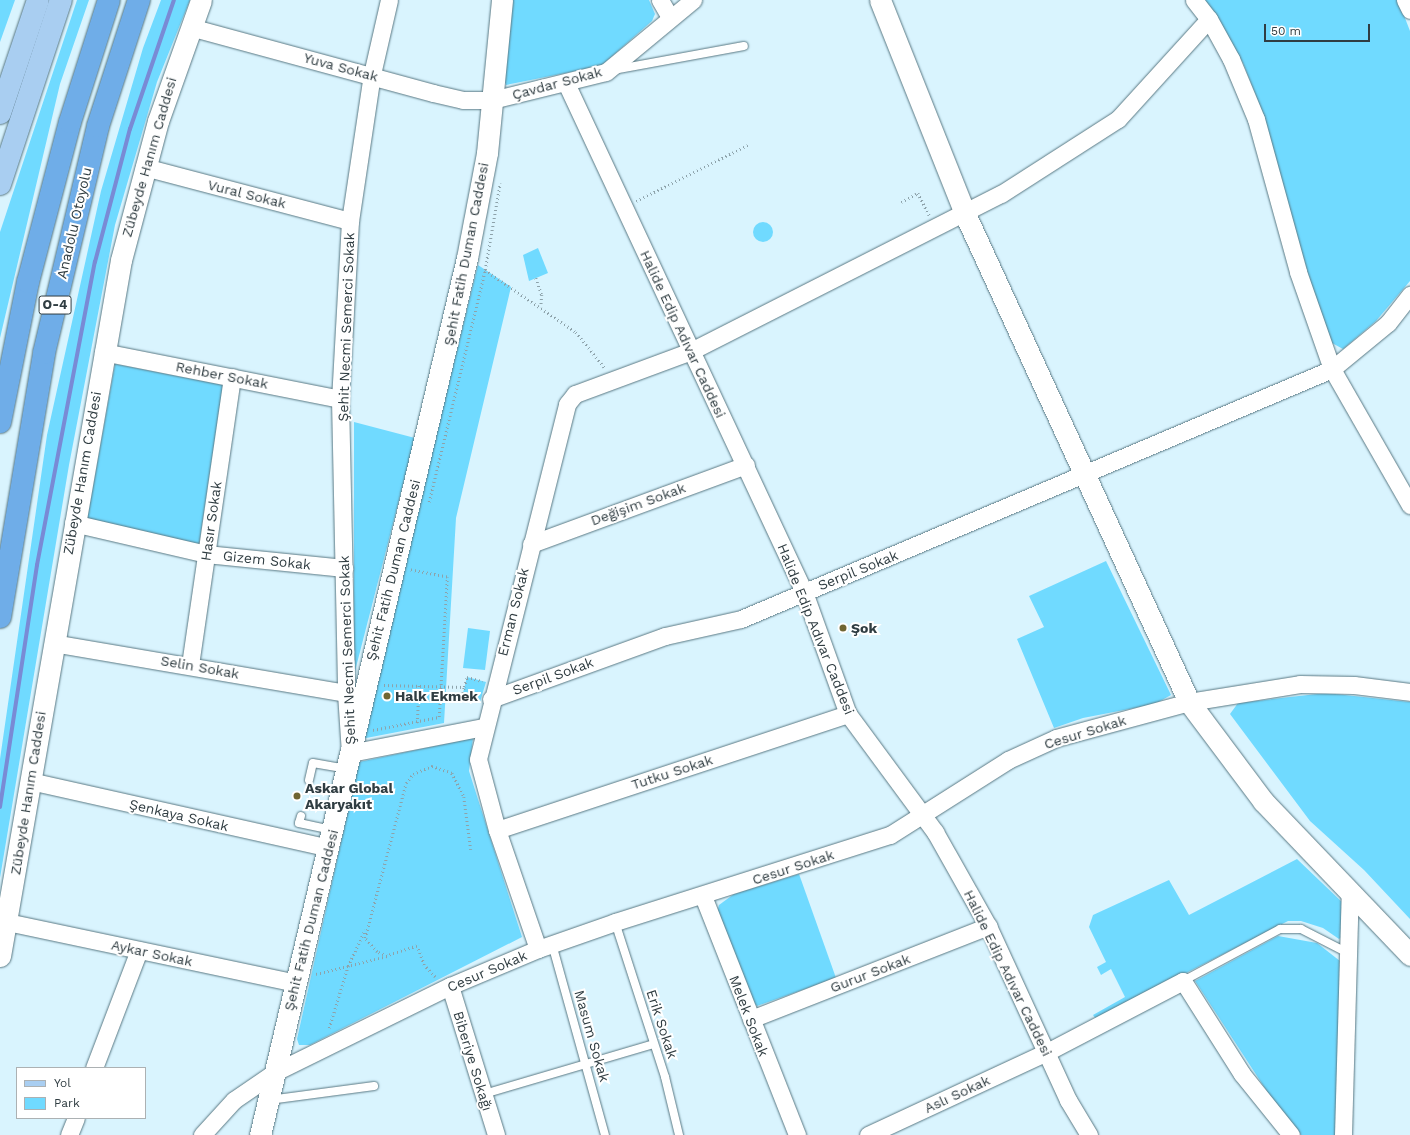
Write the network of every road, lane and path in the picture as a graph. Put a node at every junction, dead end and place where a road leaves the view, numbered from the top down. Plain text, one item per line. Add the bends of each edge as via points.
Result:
1 (38, 0) edge
2 (60, 0) edge
3 (70, 0) edge
4 (109, 0) edge
5 (139, 0) edge
6 (201, 0) edge
7 (389, 0) edge
8 (502, 0) edge
9 (660, 0) edge
10 (693, 0) edge
11 (880, 0) edge
12 (1194, 0) edge
13 (1405, 0) edge
14 (1410, 10) edge
15 (670, 17) junction
16 (1209, 19) junction
17 (190, 27) junction
18 (744, 46) dead end
19 (606, 72) junction
20 (372, 74) junction
21 (566, 83) junction
22 (492, 100) junction
23 (0, 112) edge
24 (14, 133) junction
25 (748, 145) dead end
26 (144, 168) junction
27 (0, 184) edge
28 (901, 202) dead end
29 (623, 207) junction
30 (965, 214) junction
31 (350, 221) junction
32 (935, 229) junction
33 (468, 258) junction
34 (485, 270) junction
35 (536, 278) dead end
36 (1410, 295) edge
37 (540, 307) junction
38 (690, 351) junction
39 (103, 352) junction
40 (1332, 370) junction
41 (232, 377) junction
42 (613, 380) junction
43 (340, 399) junction
44 (0, 422) edge
45 (746, 465) junction
46 (1085, 476) junction
47 (1410, 505) edge
48 (427, 509) dead end
49 (73, 523) junction
50 (531, 544) junction
51 (206, 554) junction
52 (414, 563) dead end
53 (344, 568) junction
54 (405, 572) junction
55 (804, 592) junction
56 (0, 617) edge
57 (53, 643) junction
58 (190, 665) junction
59 (386, 677) dead end
60 (384, 685) junction
61 (419, 685) junction
62 (441, 686) junction
63 (464, 687) junction
64 (382, 692) dead end
65 (1410, 692) edge
66 (346, 693) junction
67 (492, 696) junction
68 (1189, 702) junction
69 (848, 714) junction
70 (417, 722) junction
71 (375, 724) dead end
72 (484, 727) junction
73 (417, 740) junction
74 (349, 761) junction
75 (309, 780) dead end
76 (30, 781) junction
77 (922, 813) junction
78 (301, 816) dead end
79 (497, 830) junction
80 (331, 839) junction
81 (470, 850) dead end
82 (1350, 891) junction
83 (703, 896) junction
84 (7, 922) junction
85 (615, 922) junction
86 (988, 926) junction
87 (365, 930) junction
88 (545, 946) junction
89 (139, 950) junction
90 (1349, 954) junction
91 (1410, 955) edge
92 (0, 956) edge
93 (387, 956) junction
94 (348, 966) junction
95 (297, 981) junction
96 (1183, 981) junction
97 (450, 986) junction
98 (751, 1019) junction
99 (654, 1044) junction
100 (322, 1049) junction
101 (1047, 1052) junction
102 (586, 1064) junction
103 (94, 1067) edge
104 (275, 1072) junction
105 (374, 1086) dead end
106 (484, 1094) junction
107 (268, 1100) junction
108 (76, 1119) edge
109 (69, 1135) edge
110 (202, 1135) edge
111 (260, 1135) edge
112 (496, 1135) edge
113 (605, 1135) edge
114 (679, 1135) edge
115 (797, 1135) edge
116 (868, 1135) edge
117 (1089, 1135) edge
118 (1291, 1135) edge
119 (1343, 1135) edge

1 - 23 main road
2 - 24 main road
3 - 24 main road
4 - 44 highway, Anadolu Otoyolu / O-4 via 70,122 28,282
5 - 56 highway, Anadolu Otoyolu / O-4 via 98,126 44,353
6 - 17 street, Zübeyde Hanım Caddesi
7 - 20 street, Şehit Necmi Semerci Sokak
8 - 22 street, Şehit Fatih Duman Caddesi
9 - 15 street
10 - 15 street, Çavdar Sokak
11 - 30 street
12 - 16 street
13 - 14 street
15 - 19 street, Çavdar Sokak
16 - 30 street, Erman Sokak via 1118,119
16 - 40 street via 1231,59 1256,119 1298,272
17 - 20 street, Yuva Sokak
17 - 26 street, Zübeyde Hanım Caddesi
18 - 19 lane
19 - 21 street, Çavdar Sokak
20 - 22 street, Yuva Sokak via 463,100
20 - 31 street, Şehit Necmi Semerci Sokak
21 - 22 street, Çavdar Sokak
21 - 29 street, Halide Edip Adıvar Caddesi
22 - 33 street, Şehit Fatih Duman Caddesi via 487,153
24 - 27 main road
25 - 29 path
26 - 31 street, Vural Sokak
26 - 39 street, Zübeyde Hanım Caddesi
28 - 32 path via 918,193
29 - 38 street, Halide Edip Adıvar Caddesi
30 - 32 street, Erman Sokak
30 - 46 street
31 - 43 street, Şehit Necmi Semerci Sokak
32 - 38 street, Erman Sokak
33 - 34 path
33 - 54 street, Şehit Fatih Duman Caddesi
34 - 37 path
34 - 48 path
35 - 37 path via 542,295
36 - 40 street, Serpil Sokak via 1388,323
37 - 42 path via 576,332
38 - 42 street, Erman Sokak
38 - 45 street, Halide Edip Adıvar Caddesi
39 - 41 street, Rehber Sokak
39 - 49 street, Zübeyde Hanım Caddesi
40 - 46 street, Serpil Sokak
40 - 47 street
41 - 43 street, Rehber Sokak
41 - 51 street, Hasır Sokak
42 - 50 street, Erman Sokak via 575,394 567,404
43 - 53 street, Şehit Necmi Semerci Sokak
45 - 50 street, Değişim Sokak
45 - 55 street, Halide Edip Adıvar Caddesi
46 - 55 street, Serpil Sokak
46 - 68 street
49 - 51 street, Gizem Sokak
49 - 57 street, Zübeyde Hanım Caddesi
50 - 67 street, Erman Sokak
51 - 53 street, Gizem Sokak
51 - 58 street, Hasır Sokak
52 - 54 path
53 - 66 street, Şehit Necmi Semerci Sokak
54 - 62 path via 447,577
54 - 74 street, Şehit Fatih Duman Caddesi
55 - 67 street, Serpil Sokak via 741,619 665,636
55 - 69 street, Halide Edip Adıvar Caddesi
57 - 58 street, Selin Sokak
57 - 76 street, Zübeyde Hanım Caddesi
58 - 66 street, Selin Sokak
59 - 60 path
60 - 61 path
60 - 64 path
61 - 62 path
61 - 70 path
62 - 63 path
62 - 70 path via 439,716
63 - 67 path via 462,697
63 - 67 path via 467,676
65 - 68 street, Cesur Sokak via 1354,685 1300,684
66 - 74 street, Şehit Necmi Semerci Sokak
67 - 72 street, Erman Sokak
68 - 77 street, Cesur Sokak via 1056,738 1008,760
68 - 82 street via 1263,800
69 - 77 street, Halide Edip Adıvar Caddesi
69 - 79 street, Tutku Sokak
70 - 71 path via 373,731
70 - 73 path
72 - 73 street
72 - 79 street, Erman Sokak via 478,759
73 - 74 street
74 - 75 lane via 313,763
74 - 80 street, Şehit Fatih Duman Caddesi
76 - 80 street, Şenkaya Sokak
76 - 84 street, Zübeyde Hanım Caddesi
77 - 83 street, Cesur Sokak via 890,836
77 - 86 street, Halide Edip Adıvar Caddesi
78 - 80 lane via 300,822
79 - 88 street, Erman Sokak
80 - 95 street, Şehit Fatih Duman Caddesi
81 - 87 path via 459,782 442,767 422,768 406,783
82 - 90 street
82 - 91 street
83 - 85 street, Cesur Sokak
83 - 98 street, Melek Sokak
84 - 89 street, Aykar Sokak
84 - 92 street, Zübeyde Hanım Caddesi
85 - 88 street, Cesur Sokak
85 - 99 lane, Erik Sokak
86 - 98 street, Gurur Sokak
86 - 101 street, Halide Edip Adıvar Caddesi
87 - 93 path via 371,946
87 - 94 path
88 - 97 street, Cesur Sokak
88 - 102 lane, Masum Sokak
89 - 95 street, Aykar Sokak
89 - 103 street
90 - 96 lane via 1301,928 1280,929
90 - 119 street
93 - 94 path
93 - 97 path via 416,946 432,975
94 - 95 path
94 - 100 path
95 - 104 street, Şehit Fatih Duman Caddesi
96 - 101 street, Aslı Sokak
96 - 118 street via 1242,1074
97 - 100 street, Cesur Sokak
97 - 106 street, Biberiye Sokağı
98 - 115 street, Melek Sokak
99 - 102 lane
99 - 114 lane, Erik Sokak
100 - 104 street, Cesur Sokak
101 - 116 street, Aslı Sokak
101 - 117 street, Halide Edip Adıvar Caddesi
102 - 106 lane
102 - 113 lane, Masum Sokak
104 - 107 street, Şehit Fatih Duman Caddesi
104 - 110 street, Cesur Sokak via 234,1100
105 - 107 lane
106 - 112 street, Biberiye Sokağı
107 - 111 street, Şehit Fatih Duman Caddesi
108 - 109 street

